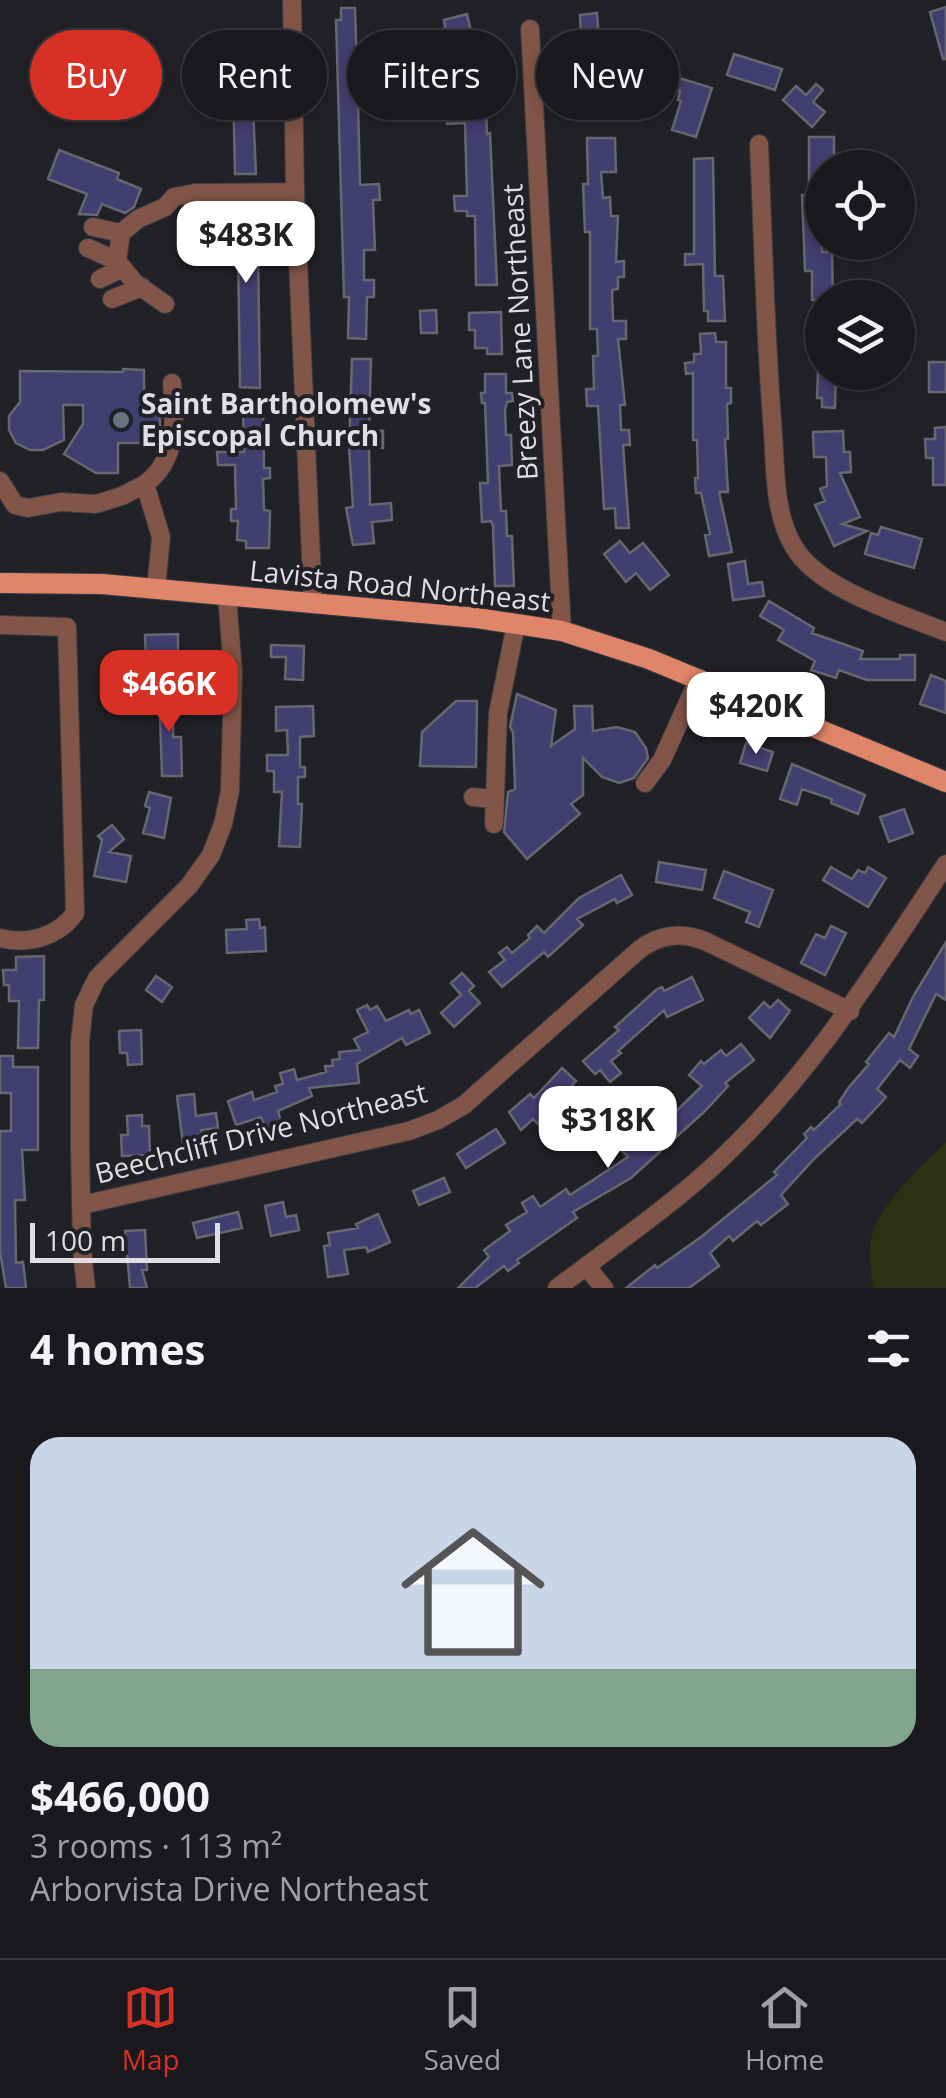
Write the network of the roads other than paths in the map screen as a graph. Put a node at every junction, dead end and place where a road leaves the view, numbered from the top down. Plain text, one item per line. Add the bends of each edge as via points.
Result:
1 (292, 0) edge
2 (530, 30) dead end
3 (759, 144) dead end
4 (295, 192) junction
5 (93, 228) dead end
6 (122, 233) junction
7 (88, 248) dead end
8 (120, 265) junction
9 (100, 279) dead end
10 (142, 287) junction
11 (112, 299) dead end
12 (165, 304) dead end
13 (172, 384) dead end
14 (0, 482) edge
15 (144, 484) junction
16 (0, 583) edge
17 (156, 589) junction
18 (227, 596) junction
19 (313, 604) junction
20 (516, 624) junction
21 (0, 625) edge
22 (562, 631) junction
23 (946, 632) edge
24 (699, 678) junction
25 (946, 782) edge
26 (645, 783) dead end
27 (473, 797) dead end
28 (493, 799) junction
29 (494, 824) dead end
30 (946, 864) edge
31 (0, 938) edge
32 (850, 1010) junction
33 (82, 1205) junction
34 (586, 1266) junction
35 (86, 1288) edge
36 (557, 1288) edge
37 (604, 1288) edge

1 - 4 street
2 - 22 street, Breezy Lane Northeast
3 - 23 street via 770,402 784,524 794,549 813,568 860,597
4 - 6 street via 184,195
4 - 19 street
5 - 6 street
6 - 8 street
7 - 8 street
8 - 9 street
8 - 10 street
10 - 11 street
10 - 12 street
13 - 15 street via 176,422 170,446 162,472
14 - 15 street via 15,505 28,508 96,504
15 - 17 street via 161,537
16 - 17 main road, Lavista Road Northeast
17 - 18 main road, Lavista Road Northeast
18 - 19 main road, Lavista Road Northeast
18 - 33 street via 233,672 223,824 189,886 97,978 84,1005
19 - 20 main road, Lavista Road Northeast
20 - 22 main road, Lavista Road Northeast
20 - 28 street via 498,713
21 - 31 street via 67,627 74,913 48,936
22 - 24 main road, Lavista Road Northeast
24 - 25 main road, Lavista Road Northeast
24 - 26 street
27 - 28 street
28 - 29 street
30 - 32 street
32 - 33 street, Beechcliff Drive Northeast via 698,938 664,936 438,1120
32 - 34 street via 720,1160
33 - 35 street
34 - 36 street
34 - 37 street

